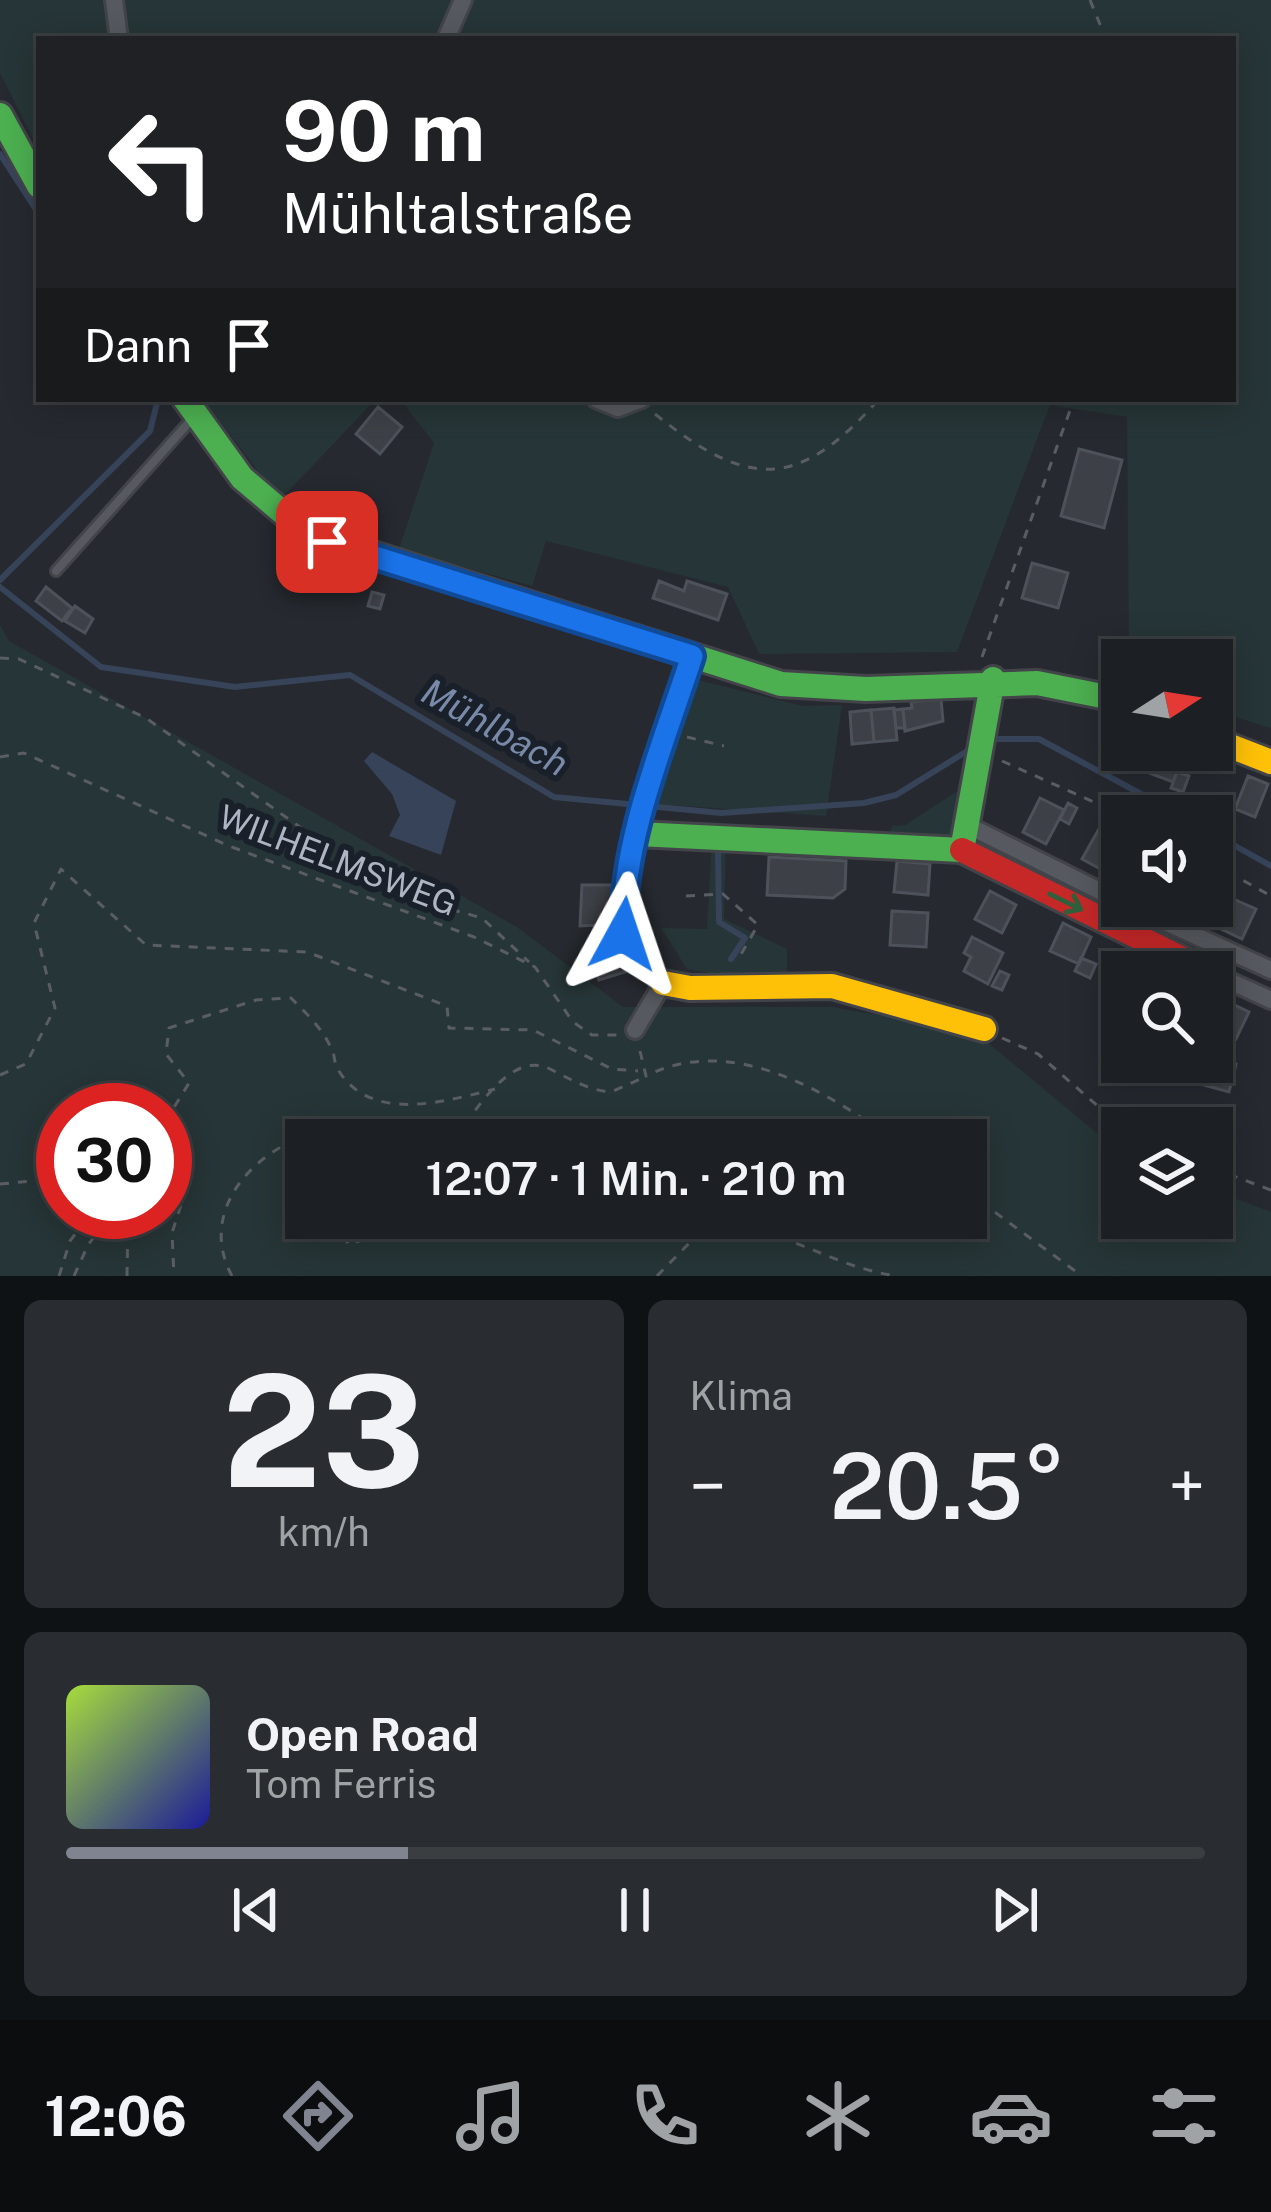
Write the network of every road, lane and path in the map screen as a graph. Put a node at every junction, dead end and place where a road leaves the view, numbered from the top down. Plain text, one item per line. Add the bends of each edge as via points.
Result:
1 (114, 0) edge
2 (463, 0) edge
3 (1090, 0) edge
4 (118, 36) edge
5 (447, 36) edge
6 (1105, 36) edge
7 (0, 115) edge
8 (36, 180) edge
9 (603, 402) edge
10 (635, 402) edge
11 (643, 402) edge
12 (876, 402) edge
13 (1073, 402) edge
14 (191, 407) edge
15 (56, 571) dead end
16 (692, 656) junction
17 (0, 658) edge
18 (983, 679) junction
19 (1101, 693) edge
20 (668, 733) junction
21 (724, 746) dead end
22 (1233, 747) edge
23 (0, 757) edge
24 (977, 762) junction
25 (1271, 762) edge
26 (1101, 805) edge
27 (640, 823) junction
28 (965, 838) junction
29 (1233, 875) edge
30 (1101, 893) edge
31 (686, 896) dead end
32 (1271, 896) edge
33 (1176, 927) edge
34 (1170, 951) edge
35 (1244, 958) junction
36 (737, 961) dead end
37 (535, 967) junction
38 (1271, 970) edge
39 (663, 983) junction
40 (1234, 984) joint
41 (1271, 1000) edge
42 (635, 1030) junction
43 (984, 1030) joint
44 (641, 1071) junction
45 (0, 1075) edge
46 (646, 1076) junction
47 (189, 1083) edge
48 (495, 1089) junction
49 (1101, 1108) edge
50 (471, 1119) edge
51 (866, 1119) edge
52 (285, 1144) edge
53 (1233, 1176) edge
54 (36, 1181) edge
55 (0, 1184) edge
56 (1271, 1190) edge
57 (987, 1206) edge
58 (71, 1239) edge
59 (97, 1239) edge
60 (128, 1239) edge
61 (172, 1239) edge
62 (59, 1276) edge
63 (74, 1276) edge
64 (128, 1276) edge
65 (174, 1276) edge
66 (232, 1276) edge
67 (657, 1276) edge
68 (897, 1276) edge
69 (1082, 1276) edge

1 - 4 street
2 - 5 street
3 - 6 path
7 - 8 main road
9 - 10 street
11 - 12 path via 698,449 771,473 821,455
13 - 18 path
14 - 15 lane
14 - 16 main road via 259,496 308,533
16 - 18 main road via 806,688
16 - 20 street
17 - 37 path via 20,659 146,718 393,893 482,918
18 - 19 main road
18 - 24 main road
20 - 21 path
20 - 27 street
22 - 25 main road
23 - 37 path, WILHELMSWEG via 24,752 229,846
24 - 26 path via 1008,760
24 - 28 main road
27 - 28 main road
27 - 39 street via 622,896 623,934
28 - 30 street
28 -> 34 main road
29 - 32 path
31 - 36 path via 723,894 758,925
33 - 35 street
35 - 38 street
35 - 40 street
37 - 42 path, WILHELMSWEG via 573,1022 592,1035
39 - 42 street
39 - 43 main road via 832,986
40 - 41 street
42 - 44 path
43 - 49 path via 1039,1054
44 - 45 path via 612,1069 532,1030 448,1028 447,1006 307,952 146,946 61,868 34,923 55,1008 26,1064
44 - 46 path
46 - 48 path via 622,1091 599,1091 538,1065
46 - 51 path via 737,1061 772,1070
47 - 48 path via 166,1054 169,1028 291,998 315,1022 337,1068 372,1099 442,1102
48 - 50 path
52 - 66 path via 256,1160 233,1187 222,1232
53 - 56 path
54 - 55 path
57 - 69 path
58 - 62 path
59 - 63 path
60 - 64 path
61 - 65 path
67 - 68 path via 705,1228 736,1226

